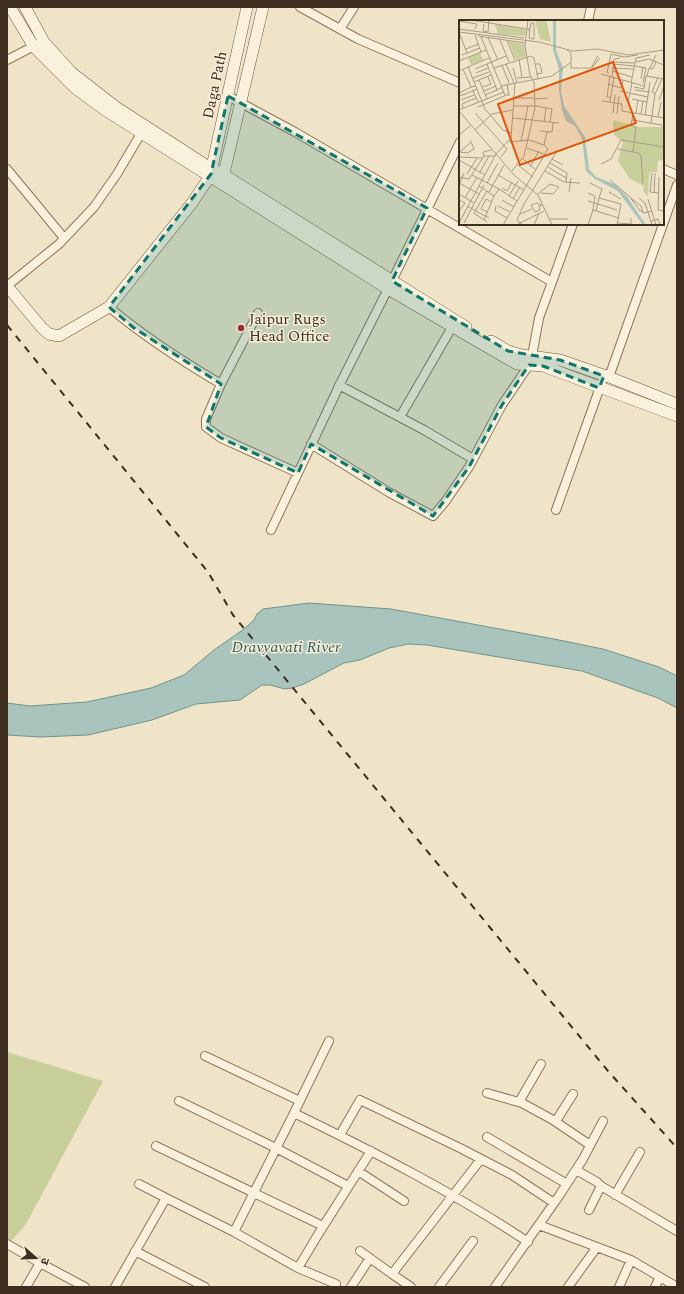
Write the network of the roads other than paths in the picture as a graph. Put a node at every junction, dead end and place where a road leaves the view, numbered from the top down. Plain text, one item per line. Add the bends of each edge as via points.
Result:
1 (10, 7) edge
2 (25, 7) edge
3 (247, 7) edge
4 (263, 7) edge
5 (300, 7) edge
6 (354, 7) edge
7 (591, 7) edge
8 (588, 20) edge
9 (340, 29) junction
10 (39, 44) junction
11 (7, 60) edge
12 (459, 83) edge
13 (228, 96) junction
14 (241, 103) junction
15 (144, 129) junction
16 (459, 144) edge
17 (7, 169) edge
18 (664, 169) edge
19 (211, 173) junction
20 (677, 175) edge
21 (223, 179) junction
22 (677, 185) edge
23 (427, 208) junction
24 (664, 220) edge
25 (573, 225) edge
26 (662, 225) edge
27 (64, 238) junction
28 (552, 282) junction
29 (390, 285) junction
30 (7, 286) edge
31 (110, 307) junction
32 (258, 313) dead end
33 (453, 324) junction
34 (530, 361) junction
35 (606, 376) junction
36 (221, 384) junction
37 (339, 385) junction
38 (599, 388) junction
39 (677, 404) edge
40 (677, 416) edge
41 (400, 417) junction
42 (311, 444) junction
43 (473, 459) junction
44 (298, 473) junction
45 (556, 510) dead end
46 (271, 530) dead end
47 (329, 1041) dead end
48 (204, 1056) dead end
49 (541, 1064) dead end
50 (487, 1093) dead end
51 (573, 1094) dead end
52 (179, 1101) dead end
53 (300, 1101) junction
54 (519, 1102) junction
55 (294, 1112) junction
56 (556, 1121) junction
57 (603, 1121) dead end
58 (340, 1135) junction
59 (487, 1137) dead end
60 (590, 1145) junction
61 (156, 1146) dead end
62 (276, 1148) junction
63 (371, 1151) junction
64 (640, 1152) dead end
65 (481, 1159) junction
66 (576, 1170) junction
67 (358, 1171) junction
68 (139, 1184) dead end
69 (567, 1184) junction
70 (348, 1186) junction
71 (601, 1186) junction
72 (254, 1193) junction
73 (452, 1195) junction
74 (615, 1195) junction
75 (166, 1198) junction
76 (404, 1201) dead end
77 (554, 1203) junction
78 (588, 1210) dead end
79 (539, 1225) junction
80 (323, 1226) junction
81 (677, 1231) edge
82 (234, 1232) junction
83 (473, 1241) dead end
84 (528, 1242) junction
85 (7, 1244) edge
86 (597, 1247) junction
87 (136, 1251) junction
88 (360, 1251) dead end
89 (370, 1258) junction
90 (631, 1260) junction
91 (40, 1263) junction
92 (298, 1268) junction
93 (392, 1274) junction
94 (660, 1277) junction
95 (336, 1284) dead end
96 (26, 1287) edge
97 (85, 1287) edge
98 (116, 1287) edge
99 (205, 1287) edge
100 (352, 1287) edge
101 (411, 1287) edge
102 (439, 1287) edge
103 (495, 1287) edge
104 (568, 1287) edge
105 (619, 1287) edge
106 (656, 1287) edge
107 (677, 1287) edge

1 - 10 street
2 - 10 street
3 - 13 street, Daga Path
4 - 14 street
5 - 9 street
6 - 9 street
7 - 8 street
9 - 12 street
10 - 11 street
10 - 15 street
13 - 14 street
13 - 19 street, Daga Path
14 - 21 street
14 - 23 street
15 - 19 street
15 - 27 street via 94,207
16 - 23 street
17 - 27 street
18 - 20 street
19 - 21 street
19 - 31 street via 192,202
21 - 29 street
22 - 24 street
23 - 28 street
23 - 29 street
25 - 28 street
26 - 35 street
27 - 30 street
28 - 34 street via 539,318
29 - 33 street
29 - 37 street
30 - 31 street via 49,334 59,336
31 - 36 street via 134,328
32 - 36 street
33 - 34 street
33 - 41 street
34 - 35 street via 542,357 560,360
34 - 38 street
34 - 43 street via 502,405
35 - 38 street
35 - 39 street
36 - 44 street via 206,419 206,427 220,438
37 - 41 street
37 - 42 street
38 - 40 street
38 - 45 street
41 - 43 street
42 - 43 street via 432,516 445,502
42 - 44 street
44 - 46 street
47 - 53 street
48 - 53 street
49 - 54 street
50 - 54 street
51 - 56 street
52 - 62 street
53 - 55 street
54 - 56 street
55 - 58 street
55 - 62 street
56 - 60 street
57 - 60 street
58 - 63 street
58 - 65 street via 360,1100
59 - 69 street
60 - 66 street
61 - 72 street
62 - 70 street
62 - 72 street
63 - 67 street
63 - 73 street
64 - 74 street
65 - 73 street
65 - 77 street via 512,1175
66 - 69 street
66 - 71 street
67 - 70 street
67 - 76 street
68 - 75 street
69 - 77 street
70 - 80 street
71 - 74 street
71 - 78 street
72 - 80 street
72 - 82 street
73 - 84 street
73 - 93 street
74 - 81 street
75 - 82 street
75 - 87 street
77 - 79 street
79 - 84 street
79 - 86 street
80 - 92 street
82 - 92 street
83 - 102 street
84 - 103 street
85 - 91 street
86 - 90 street
86 - 104 street
87 - 98 street
87 - 99 street
88 - 89 street
89 - 93 street
89 - 100 street
90 - 94 street
90 - 105 street
91 - 96 street
91 - 97 street
92 - 95 street
93 - 101 street
94 - 106 street
94 - 107 street

